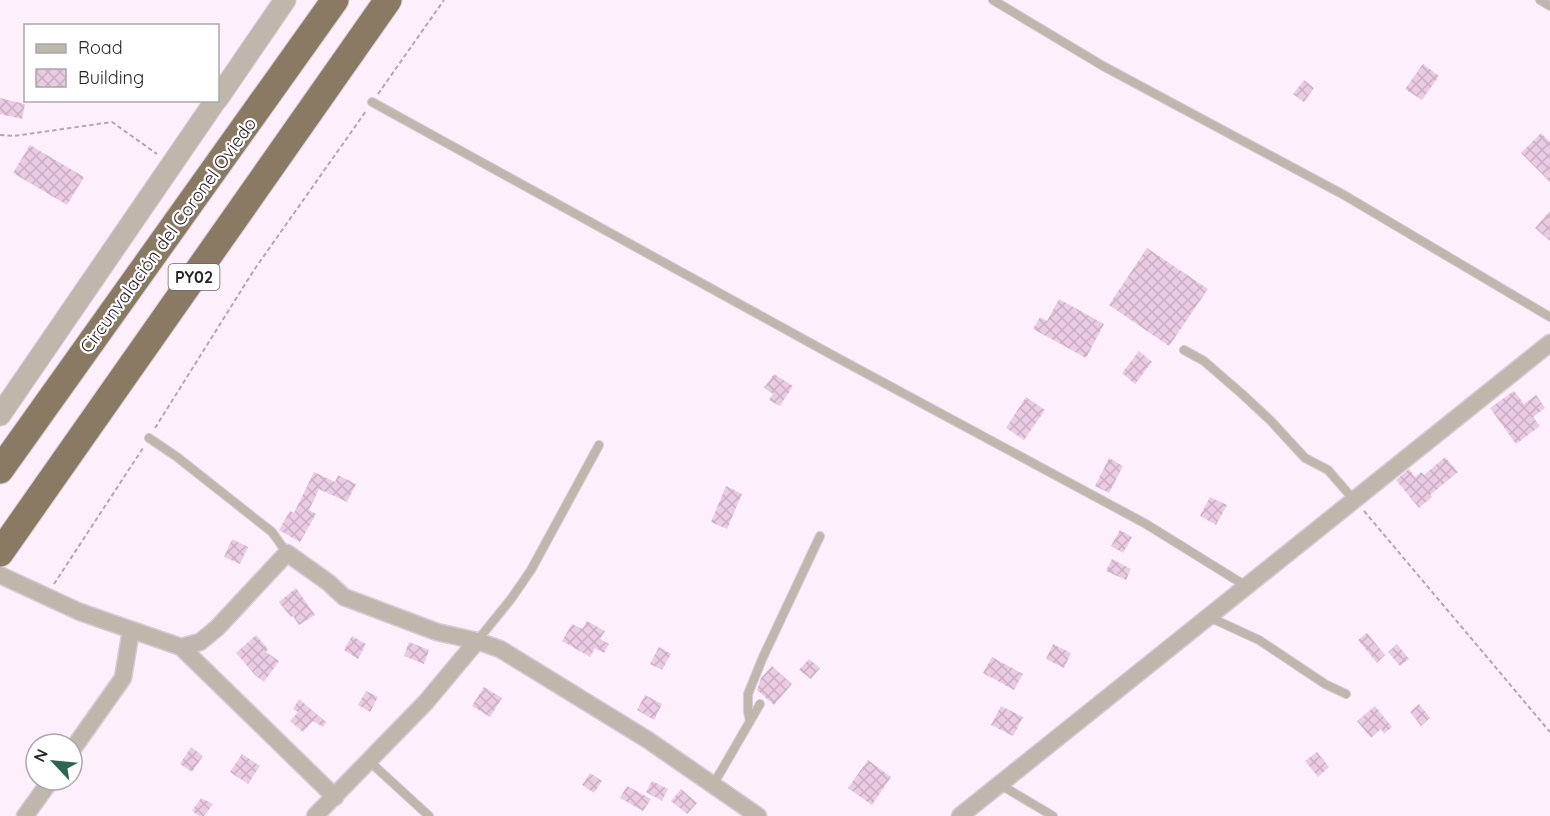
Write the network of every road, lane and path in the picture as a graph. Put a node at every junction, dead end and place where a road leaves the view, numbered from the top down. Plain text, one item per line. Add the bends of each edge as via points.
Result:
1 (285, 0) edge
2 (335, 0) edge
3 (388, 0) edge
4 (444, 0) edge
5 (993, 0) edge
6 (1540, 0) edge
7 (1550, 6) edge
8 (219, 96) edge
9 (215, 102) edge
10 (372, 102) junction
11 (0, 135) edge
12 (172, 164) junction
13 (1550, 317) edge
14 (1550, 343) edge
15 (1184, 350) dead end
16 (0, 415) edge
17 (149, 438) junction
18 (599, 445) dead end
19 (0, 470) edge
20 (1354, 500) junction
21 (820, 536) dead end
22 (0, 553) edge
23 (287, 553) junction
24 (0, 575) edge
25 (1246, 586) junction
26 (46, 596) junction
27 (1209, 616) junction
28 (131, 630) junction
29 (477, 641) junction
30 (181, 647) junction
31 (1346, 694) dead end
32 (760, 704) dead end
33 (750, 721) junction
34 (1550, 732) edge
35 (84, 733) edge
36 (369, 761) junction
37 (999, 784) junction
38 (712, 785) junction
39 (42, 792) edge
40 (335, 797) junction
41 (25, 816) edge
42 (315, 816) edge
43 (429, 816) edge
44 (758, 816) edge
45 (960, 816) edge
46 (1053, 816) edge

1 - 8 street
2 - 19 highway, Circunvalación del Coronel Oviedo / PY02
3 - 22 highway, PY02
4 - 10 path
5 - 13 lane via 1103,66 1344,195
6 - 7 lane
9 - 12 street
10 - 17 path via 254,270
10 - 25 lane via 1146,524
11 - 12 path via 112,122
12 - 16 street
14 - 20 street
15 - 20 lane via 1204,361 1242,394 1305,458 1328,470
17 - 23 lane via 272,532
17 - 26 path
18 - 29 lane via 531,570
20 - 25 street
20 - 34 path
21 - 33 lane via 748,694
23 - 29 street via 344,597 437,632
23 - 30 street via 216,628 200,642
24 - 26 street
25 - 27 street
26 - 28 street
27 - 31 lane via 1259,640
27 - 37 street
28 - 30 street
28 - 35 street via 123,678
29 - 36 street
29 - 38 street via 500,649 648,740
30 - 40 street
32 - 33 lane
33 - 38 lane
36 - 40 street
36 - 43 lane
37 - 45 street
37 - 46 lane
38 - 44 street
39 - 41 street
40 - 42 street

